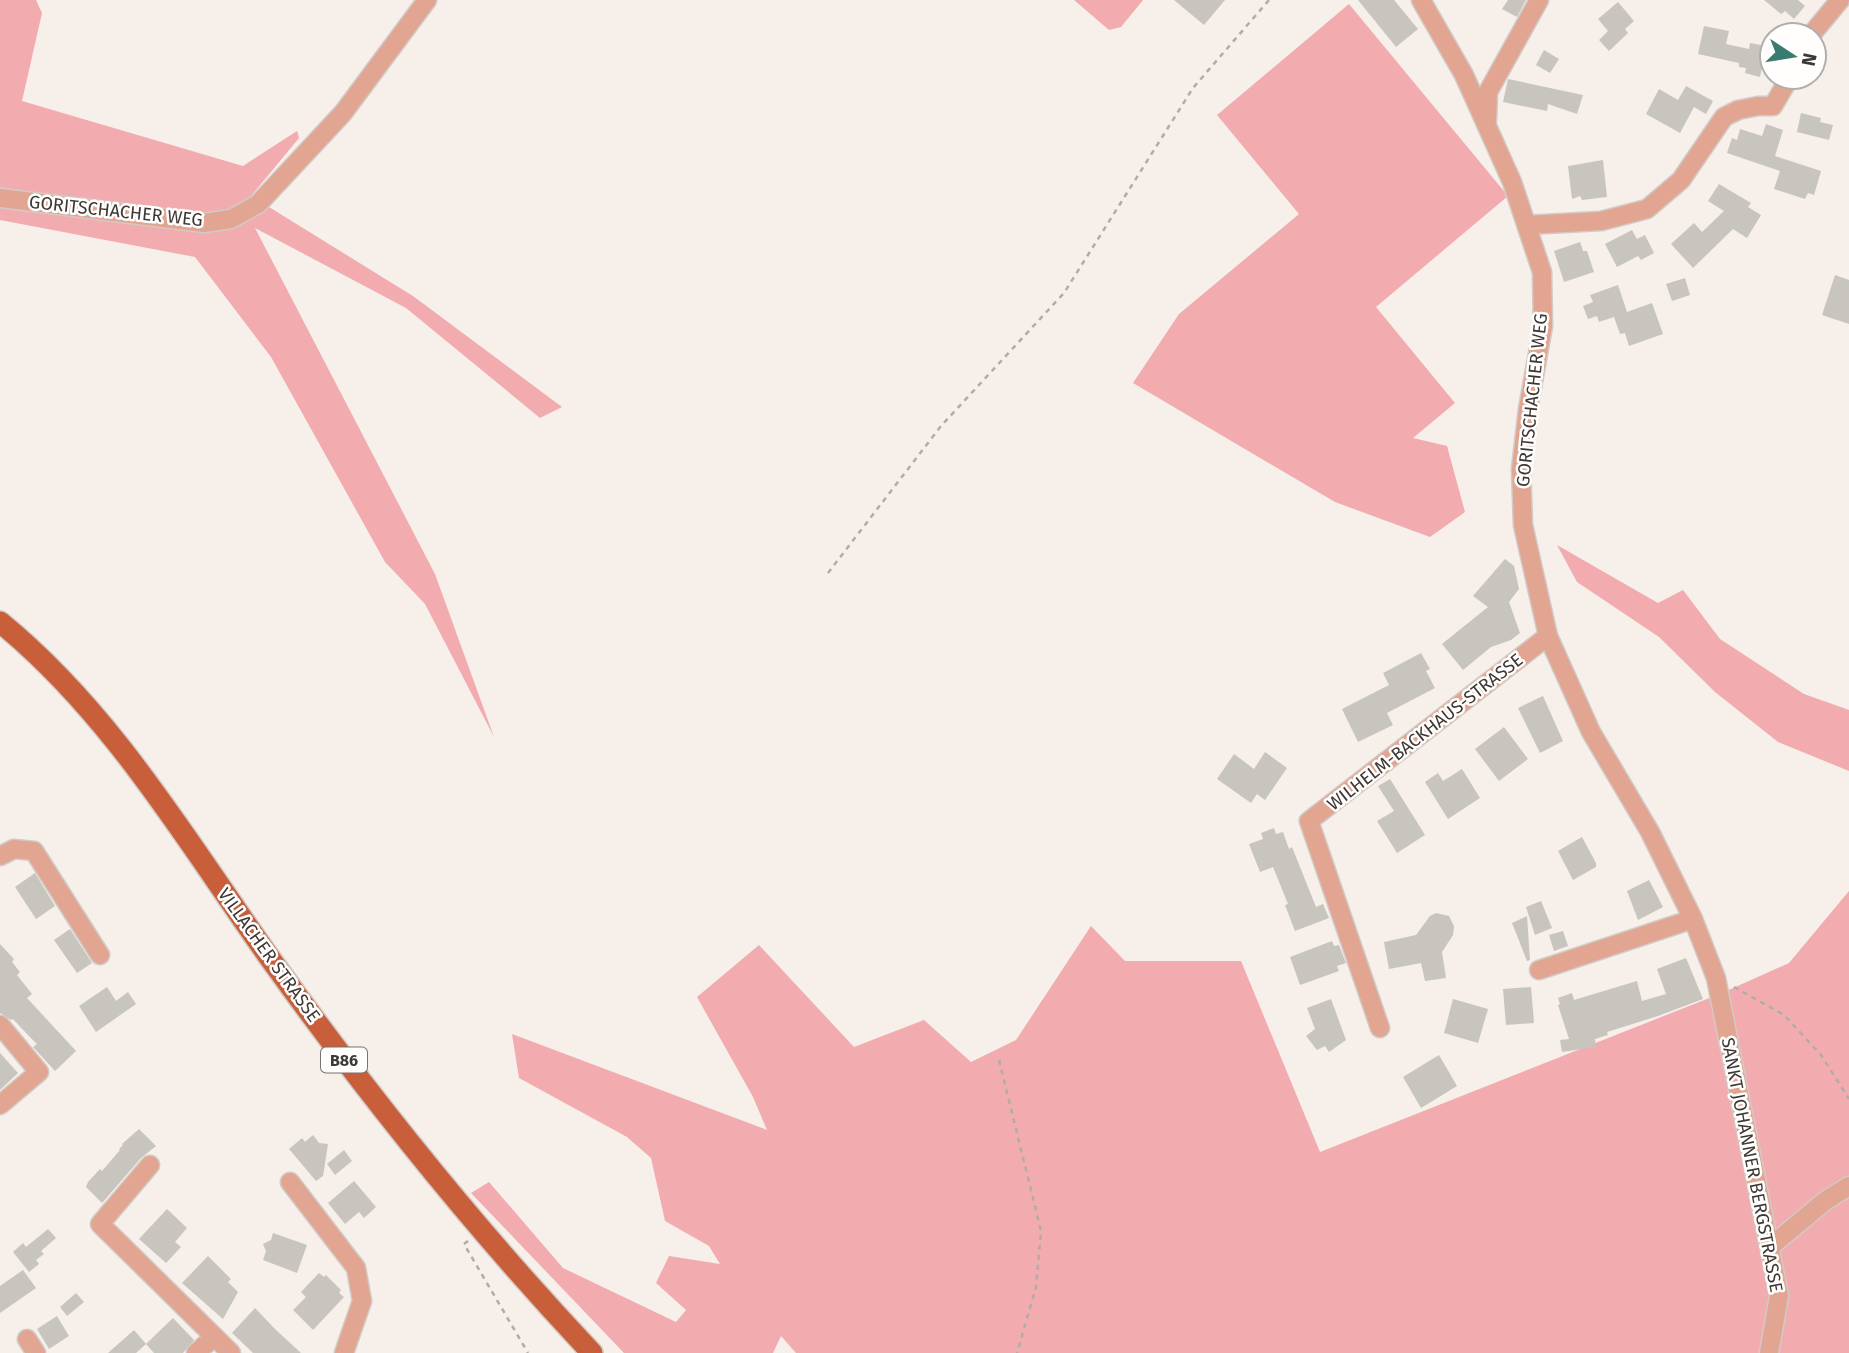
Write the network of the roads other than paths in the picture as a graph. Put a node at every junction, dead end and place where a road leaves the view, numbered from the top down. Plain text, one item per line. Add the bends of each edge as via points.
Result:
1 (427, 0) edge
2 (1421, 0) edge
3 (1539, 0) edge
4 (1840, 0) edge
5 (1823, 21) edge
6 (1782, 91) edge
7 (1486, 124) junction
8 (0, 198) edge
9 (1527, 225) junction
10 (0, 621) edge
11 (1548, 636) junction
12 (0, 856) edge
13 (1693, 919) junction
14 (100, 955) dead end
15 (1539, 970) dead end
16 (1716, 978) joint
17 (0, 1025) edge
18 (1380, 1028) dead end
19 (0, 1105) edge
20 (150, 1164) dead end
21 (290, 1182) dead end
22 (1849, 1186) edge
23 (1770, 1247) junction
24 (214, 1337) junction
25 (197, 1353) edge
26 (231, 1353) edge
27 (344, 1353) edge
28 (593, 1353) edge
29 (1769, 1353) edge

1 - 8 street, GORITSCHACHER WEG via 343,113 258,204 231,219 204,223
2 - 7 street, GORITSCHACHER WEG
3 - 7 street via 1488,92
4 - 5 street
6 - 9 street via 1773,106 1738,110 1724,117 1681,180 1647,209 1601,221
7 - 9 street, GORITSCHACHER WEG
9 - 11 street, GORITSCHACHER WEG via 1542,272 1543,326 1521,469 1523,525
10 - 28 main road, VILLACHER STRASSE / B86 via 56,671 122,748 359,1081 533,1290
11 - 13 street, GORITSCHACHER WEG via 1591,732 1650,832
11 - 18 street, WILHELM-BACKHAUS-STRASSE via 1309,821
12 - 14 street via 14,849 34,852
13 - 15 street
13 - 16 street, GORITSCHACHER WEG
16 - 23 street, SANKT JOHANNER BERGSTRASSE
17 - 19 street via 39,1072
20 - 24 street via 100,1224
21 - 27 street via 356,1268 362,1300
22 - 23 street
23 - 29 street, SANKT JOHANNER BERGSTRASSE via 1779,1296
24 - 25 street
24 - 26 street

